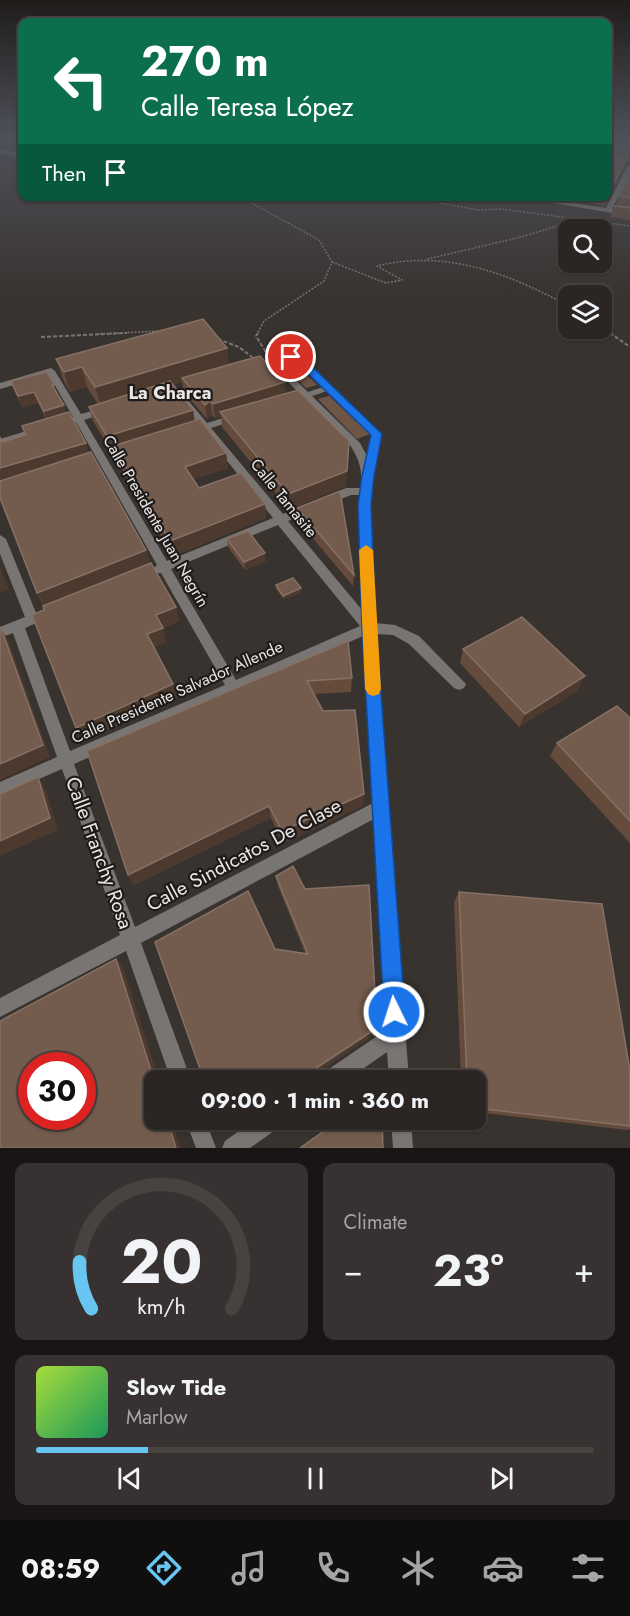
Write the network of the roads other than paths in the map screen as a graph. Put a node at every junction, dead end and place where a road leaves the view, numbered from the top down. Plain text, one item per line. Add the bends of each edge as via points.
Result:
1 (619, 189) edge
2 (553, 201) edge
3 (608, 211) junction
4 (630, 214) edge
5 (266, 362) junction
6 (239, 370) edge
7 (0, 386) edge
8 (329, 388) junction
9 (174, 389) edge
10 (306, 395) junction
11 (285, 402) edge
12 (120, 405) edge
13 (243, 415) edge
14 (77, 418) junction
15 (205, 427) junction
16 (174, 437) edge
17 (0, 442) edge
18 (368, 476) junction
19 (365, 492) junction
20 (280, 519) junction
21 (0, 539) edge
22 (163, 568) junction
23 (141, 576) edge
24 (65, 607) edge
25 (32, 620) junction
26 (16, 626) junction
27 (369, 628) junction
28 (0, 633) edge
29 (459, 684) dead end
30 (233, 687) junction
31 (66, 761) junction
32 (0, 789) edge
33 (381, 807) junction
34 (130, 939) junction
35 (0, 1008) edge
36 (396, 1035) junction
37 (177, 1070) edge
38 (345, 1070) edge
39 (398, 1070) edge
40 (199, 1130) edge
41 (258, 1130) edge
42 (402, 1130) edge
43 (206, 1148) edge
44 (232, 1148) edge
45 (403, 1148) edge

1 - 3 street
2 - 3 street
3 - 4 street
5 - 6 street
5 - 8 street via 287,356 298,358
5 - 10 street
7 - 14 street, Calle Presidente Juan Negrín via 51,371
8 - 10 street
8 - 18 street via 377,434
9 - 15 street, Calle Tamasite
10 - 11 street
10 - 18 street via 356,445
12 - 14 street
13 - 15 street
14 - 17 street
14 - 22 street, Calle Presidente Juan Negrín
15 - 16 street
15 - 20 street, Calle Tamasite
18 - 19 street
19 - 20 street via 350,491
19 - 27 street
20 - 22 street
20 - 27 street, Calle Tamasite
21 - 25 street
22 - 23 street
22 - 30 street, Calle Presidente Juan Negrín
24 - 25 street
25 - 26 street
26 - 28 street
26 - 31 street, Calle Franchy Rosa
27 - 29 street via 395,630 414,640
27 - 30 street, Calle Presidente Salvador Allende
27 - 33 street
30 - 31 street, Calle Presidente Salvador Allende
31 - 32 street, Calle Presidente Salvador Allende
31 - 34 street, Calle Franchy Rosa
33 - 34 street, Calle Sindicatos De Clase
33 - 36 street
34 - 35 street, Calle Sindicatos De Clase
34 - 37 street, Calle Franchy Rosa
36 - 38 street
36 - 39 street
40 - 43 street
41 - 44 street
42 - 45 street

